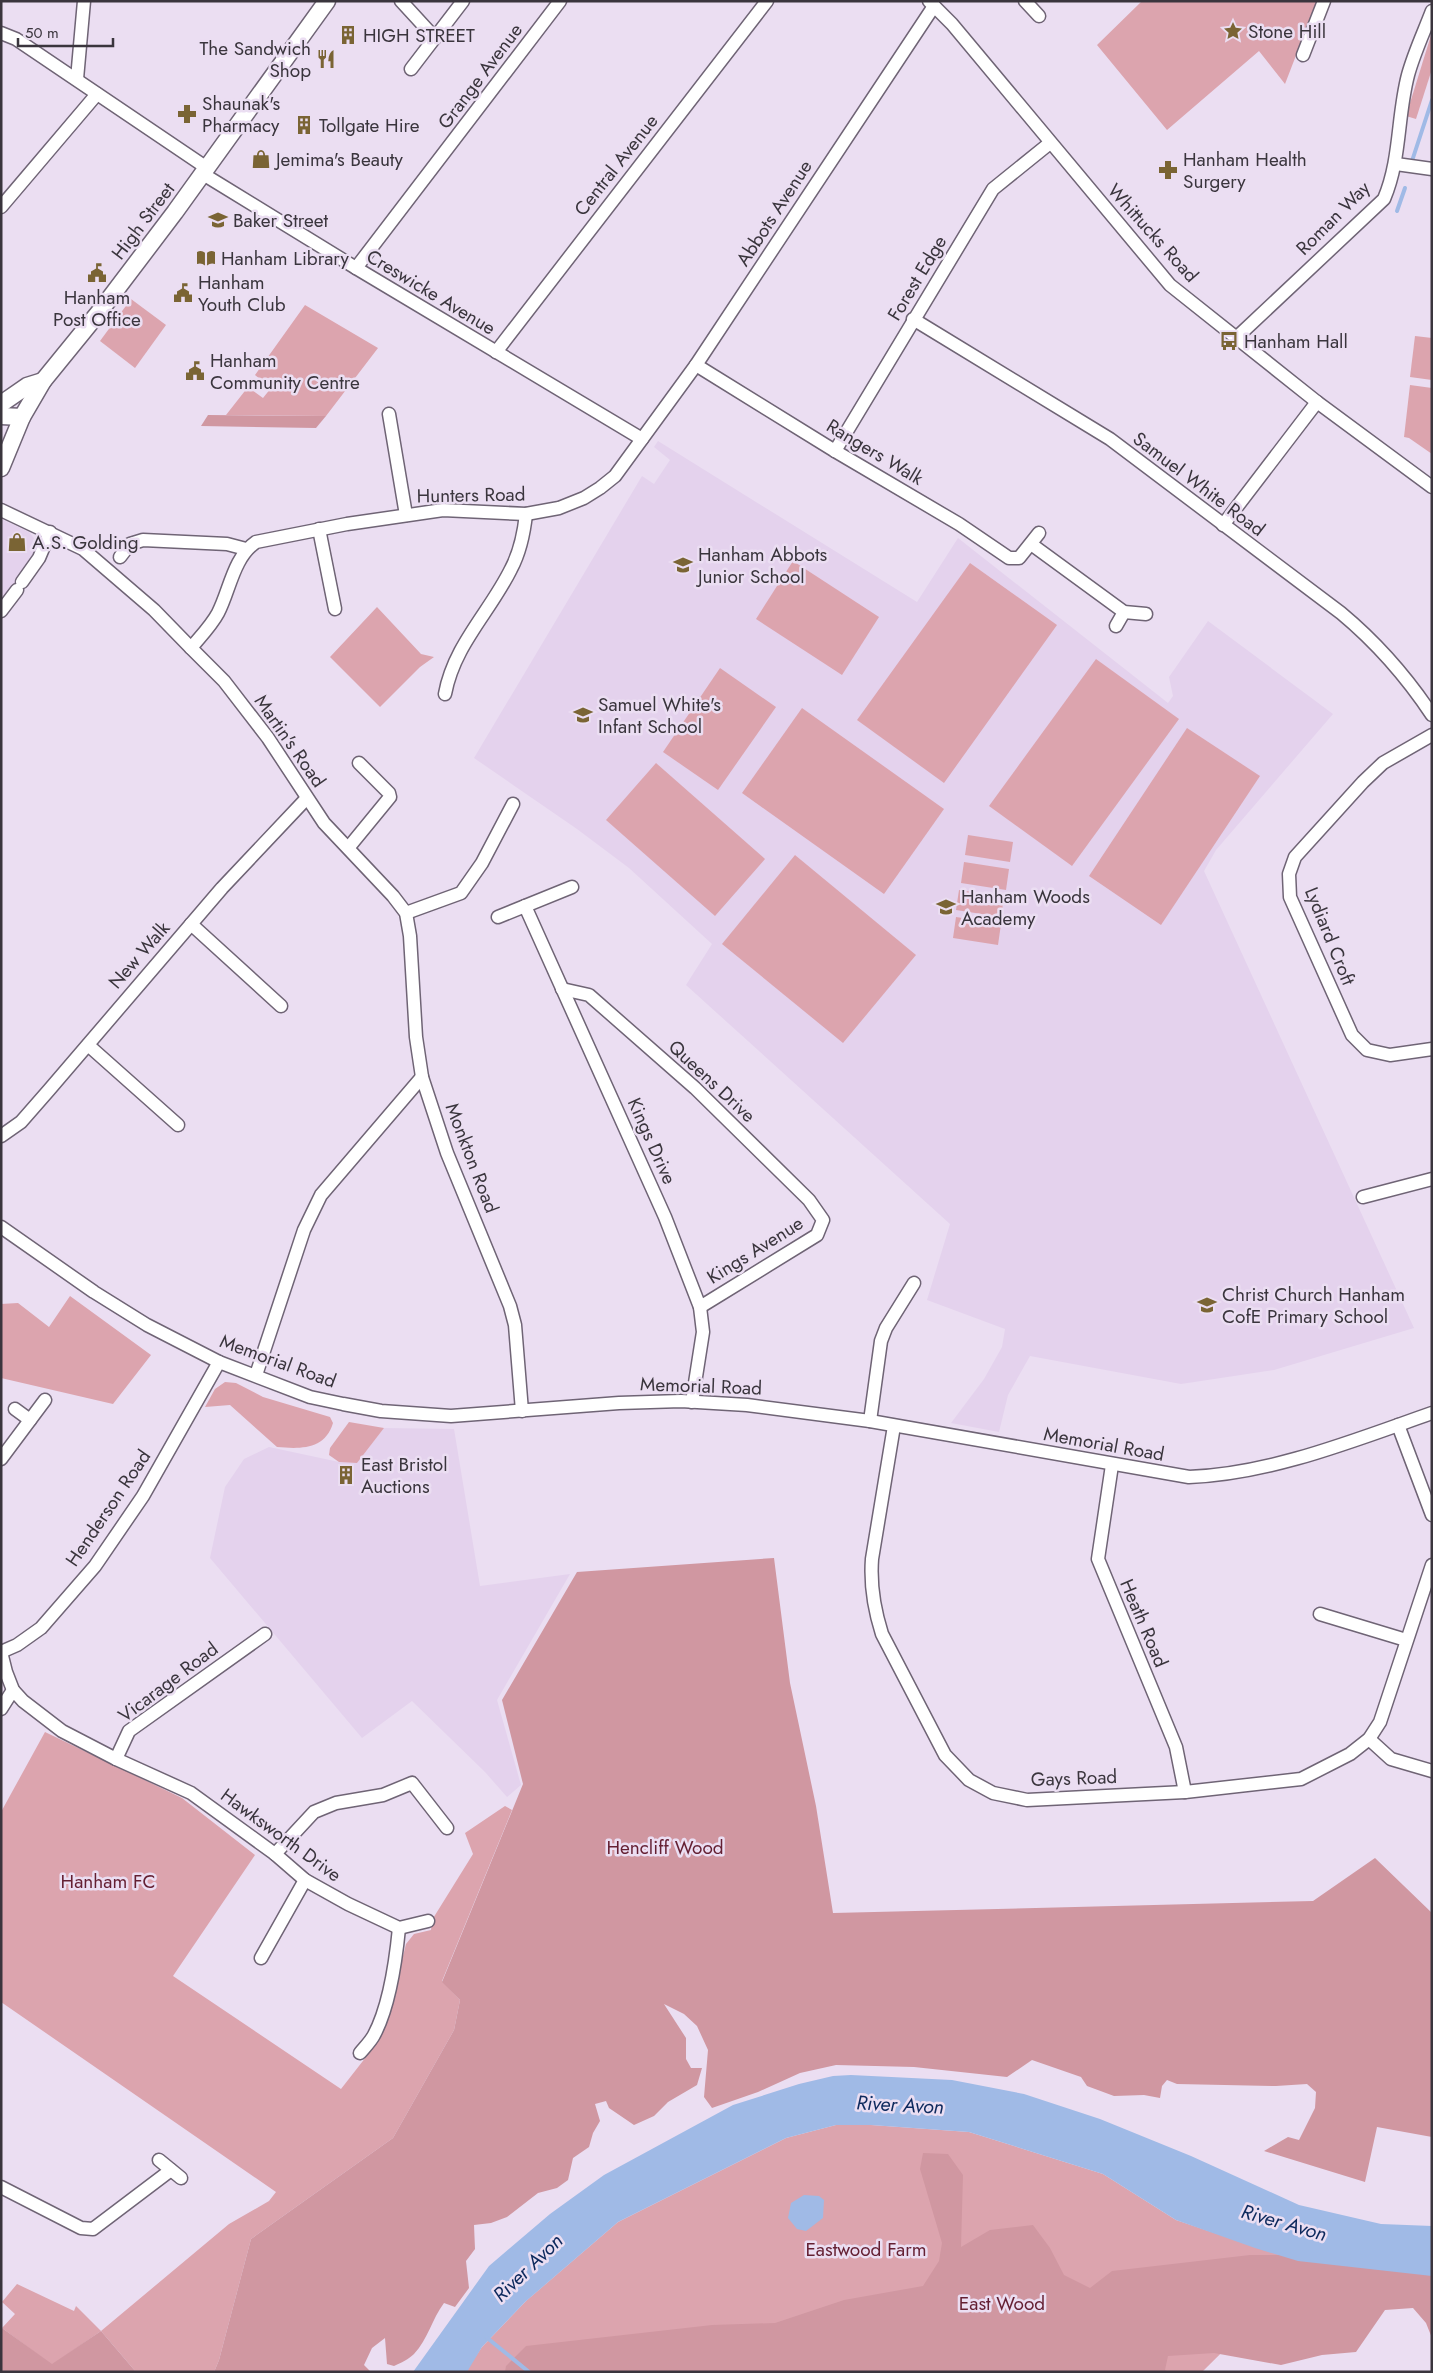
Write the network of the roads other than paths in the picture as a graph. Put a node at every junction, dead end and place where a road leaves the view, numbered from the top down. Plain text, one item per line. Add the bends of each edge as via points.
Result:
1 (84, 1) edge
2 (327, 1) edge
3 (401, 1) edge
4 (463, 1) edge
5 (560, 1) edge
6 (767, 1) edge
7 (1025, 1) edge
8 (1324, 1) edge
9 (932, 4) edge
10 (1432, 10) edge
11 (1039, 16) dead end
12 (1, 33) edge
13 (435, 38) junction
14 (1302, 56) dead end
15 (411, 69) dead end
16 (77, 79) junction
17 (97, 94) junction
18 (1050, 143) junction
19 (1396, 164) junction
20 (1432, 169) edge
21 (205, 171) junction
22 (1, 208) edge
23 (356, 268) junction
24 (914, 319) junction
25 (1235, 339) junction
26 (496, 352) junction
27 (696, 365) junction
28 (43, 381) junction
29 (1317, 402) junction
30 (1, 404) edge
31 (389, 414) dead end
32 (1, 416) edge
33 (22, 417) junction
34 (7, 431) edge
35 (642, 438) junction
36 (835, 451) junction
37 (1, 468) edge
38 (1432, 487) edge
39 (1, 510) edge
40 (406, 514) junction
41 (526, 514) junction
42 (1222, 525) junction
43 (319, 529) junction
44 (50, 532) junction
45 (1039, 533) dead end
46 (1031, 544) junction
47 (246, 549) junction
48 (120, 557) dead end
49 (335, 609) dead end
50 (1, 611) edge
51 (1124, 612) junction
52 (1146, 614) dead end
53 (1116, 626) dead end
54 (192, 648) junction
55 (445, 694) dead end
56 (1432, 715) edge
57 (1432, 735) edge
58 (359, 763) dead end
59 (306, 799) junction
60 (513, 804) dead end
61 (348, 847) junction
62 (572, 887) dead end
63 (525, 906) junction
64 (406, 914) junction
65 (498, 917) dead end
66 (191, 924) junction
67 (562, 989) junction
68 (281, 1006) dead end
69 (88, 1045) junction
70 (1432, 1048) edge
71 (422, 1077) junction
72 (178, 1125) dead end
73 (1, 1136) edge
74 (1432, 1179) edge
75 (1362, 1196) dead end
76 (823, 1220) joint
77 (1, 1227) edge
78 (914, 1283) dead end
79 (700, 1307) junction
80 (219, 1362) junction
81 (256, 1375) junction
82 (45, 1400) dead end
83 (692, 1402) junction
84 (15, 1408) dead end
85 (522, 1411) junction
86 (1432, 1413) edge
87 (30, 1420) junction
88 (870, 1421) junction
89 (1398, 1425) junction
90 (894, 1426) junction
91 (1, 1459) edge
92 (1112, 1465) junction
93 (1432, 1515) edge
94 (1432, 1565) edge
95 (1320, 1614) dead end
96 (265, 1634) dead end
97 (1406, 1640) junction
98 (1, 1652) edge
99 (13, 1690) junction
100 (1, 1709) edge
101 (1369, 1739) junction
102 (116, 1759) junction
103 (1432, 1772) edge
104 (1185, 1792) junction
105 (447, 1828) dead end
106 (275, 1854) junction
107 (305, 1880) junction
108 (428, 1921) dead end
109 (399, 1928) junction
110 (261, 1958) dead end
111 (360, 2053) dead end
112 (158, 2160) dead end
113 (1, 2187) edge

1 - 16 street
2 - 21 main road, High Street
3 - 13 street
4 - 13 street
5 - 23 street, Grange Avenue
6 - 26 street, Central Avenue
7 - 11 street
8 - 14 street
9 - 18 street, Whittucks Road
9 - 27 street, Abbots Avenue
10 - 19 street, Roman Way via 1408,76
12 - 16 street, Creswicke Avenue via 16,39
13 - 15 street
16 - 17 street, Creswicke Avenue
17 - 21 street, Creswicke Avenue
17 - 22 street
18 - 24 street, Forest Edge via 993,189
18 - 25 street, Whittucks Road via 1170,285
19 - 20 street
19 - 25 street, Roman Way via 1384,199
21 - 23 street, Creswicke Avenue
21 - 28 main road, High Street
23 - 26 street, Creswicke Avenue
24 - 36 street, Forest Edge
24 - 42 street, Samuel White Road via 1110,439
25 - 29 street, Whittucks Road
26 - 35 street, Creswicke Avenue
27 - 35 street, Abbots Avenue
27 - 36 street, Rangers Walk
28 - 30 main road via 27,386
28 - 33 main road, High Street
29 - 38 street, Whittucks Road
29 - 42 street
31 - 40 street
32 - 33 main road
33 - 34 main road, High Street
34 - 37 main road, High Street
35 - 41 street, Hunters Road via 616,476 600,488 559,508
36 - 46 street, Rangers Walk via 959,524 1009,558 1019,558
39 - 44 street, Martin's Road
40 - 41 street, Hunters Road via 444,510
40 - 43 street, Hunters Road
41 - 55 street via 524,537 511,570 462,646
42 - 56 street, Samuel White Road via 1371,638 1415,689
43 - 47 street, Hunters Road via 256,542
43 - 49 street
44 - 50 street via 39,558
44 - 54 street, Martin's Road via 83,550 113,574
45 - 46 street, Rangers Walk
46 - 51 street
47 - 48 street via 228,544 143,540 130,544
47 - 54 street via 217,615
51 - 52 street
51 - 53 street
54 - 59 street, Martin's Road via 224,681 268,738
57 - 70 street, Lydiard Croft via 1383,763 1363,782 1296,857 1289,874 1290,897 1352,1035 1367,1050 1390,1056
58 - 61 street via 389,792 388,800
59 - 61 street, Martin's Road
59 - 66 street, New Walk
60 - 64 street via 482,863 461,892
61 - 64 street, Martin's Road via 394,896
62 - 63 street
63 - 65 street
63 - 67 street, Kings Drive
64 - 71 street, Monkton Road
66 - 68 street
66 - 69 street, New Walk
67 - 76 street, Queens Drive via 589,995 688,1082 798,1188
67 - 79 street, Kings Drive via 665,1217
69 - 72 street
69 - 73 street, New Walk via 21,1122
71 - 81 street via 321,1195 304,1230
71 - 85 street, Monkton Road via 447,1153 510,1306 515,1325
74 - 75 street
76 - 79 street, Kings Avenue via 817,1235
77 - 80 street, Memorial Road via 147,1325
78 - 88 street via 886,1328
79 - 83 street, Kings Drive via 703,1332
80 - 81 street, Memorial Road
80 - 98 street, Henderson Road via 143,1496 94,1566 41,1628
81 - 85 street, Memorial Road via 310,1397 381,1411 450,1416
82 - 87 street
83 - 85 street, Memorial Road via 619,1403
83 - 88 street, Memorial Road via 800,1410
84 - 87 street
86 - 89 street, Memorial Road
87 - 91 street
88 - 90 street, Memorial Road
89 - 92 street, Memorial Road via 1319,1452 1220,1476 1189,1477
89 - 93 street
90 - 92 street, Memorial Road
90 - 104 street, Gays Road via 872,1559 872,1597 882,1634 945,1755 970,1780 993,1793 1027,1800
92 - 104 street, Heath Road via 1098,1559 1176,1747
94 - 97 street, Gays Road
95 - 97 street
96 - 102 street, Vicarage Road via 129,1731
97 - 101 street, Gays Road via 1380,1722
98 - 99 street
99 - 100 street
99 - 102 street via 62,1732
101 - 103 street via 1391,1759
101 - 104 street, Gays Road via 1350,1754 1301,1779
102 - 106 street, Hawksworth Drive via 191,1792
105 - 106 street via 412,1783 383,1796 336,1802 314,1812
106 - 107 street, Hawksworth Drive
107 - 109 street, Hawksworth Drive
107 - 110 street
108 - 109 street
109 - 111 street via 396,1957 381,2020 374,2036
112 - 113 street via 176,2174 88,2229

